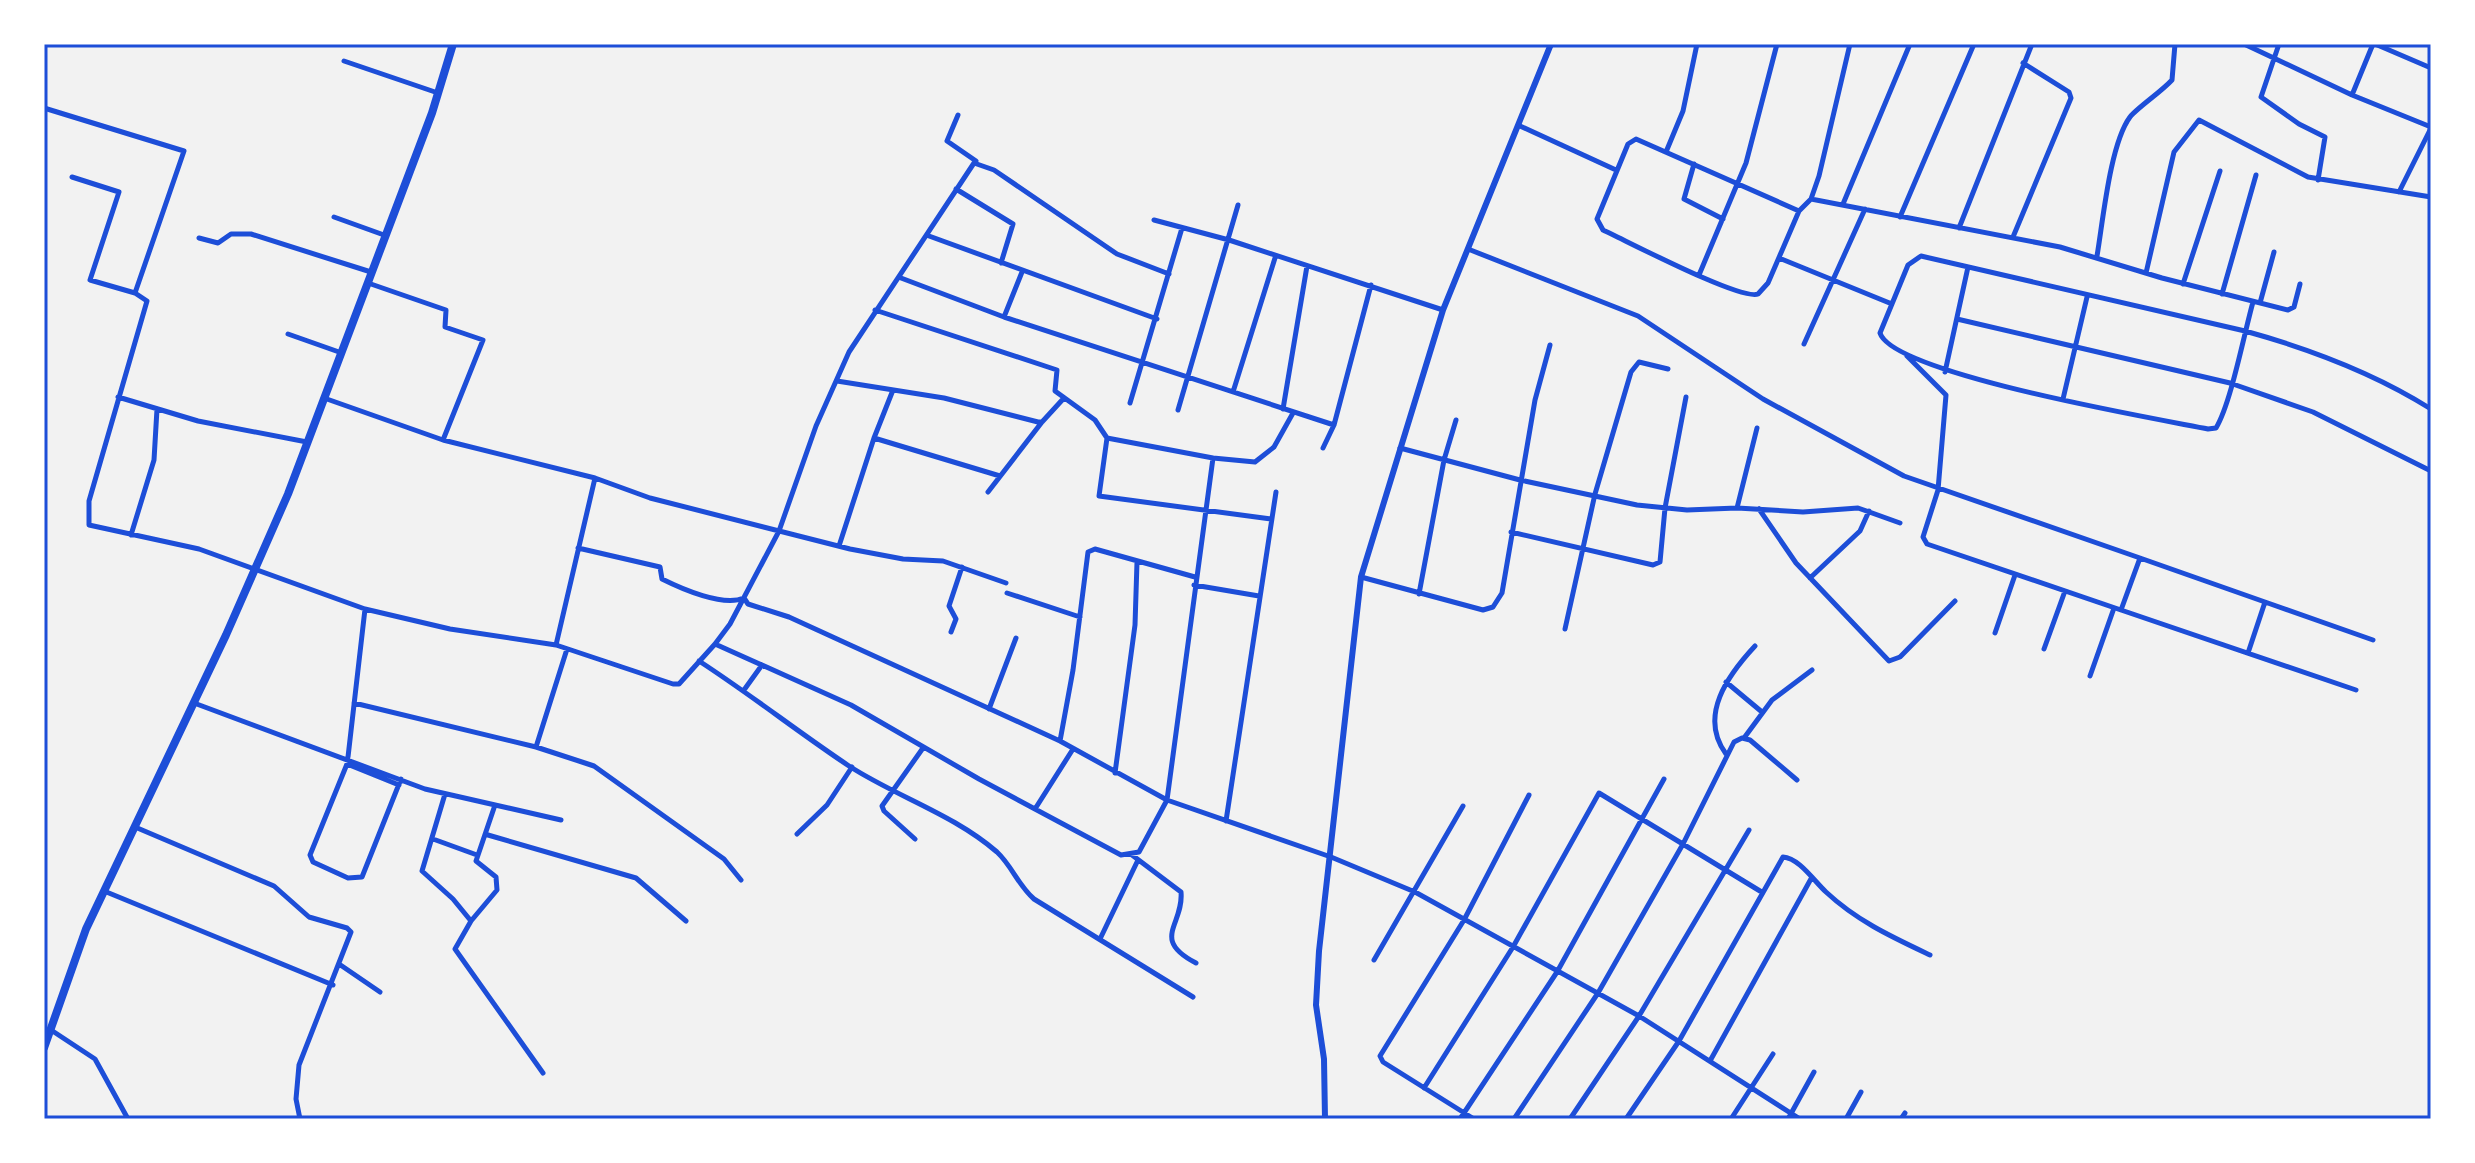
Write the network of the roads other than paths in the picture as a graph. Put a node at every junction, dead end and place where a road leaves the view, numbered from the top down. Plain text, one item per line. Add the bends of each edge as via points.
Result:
1 (453, 44) edge
2 (1551, 44) edge
3 (1697, 44) edge
4 (1777, 44) edge
5 (1850, 44) edge
6 (1910, 44) edge
7 (1974, 44) edge
8 (2032, 44) edge
9 (2175, 44) edge
10 (2244, 44) edge
11 (2279, 44) edge
12 (2374, 44) edge
13 (2273, 59) junction
14 (344, 61) dead end
15 (2023, 63) junction
16 (2431, 68) edge
17 (439, 94) junction
18 (2352, 95) junction
19 (44, 108) edge
20 (958, 115) dead end
21 (1520, 126) junction
22 (2431, 128) edge
23 (1666, 152) junction
24 (977, 161) junction
25 (1694, 164) junction
26 (1616, 170) junction
27 (2220, 171) dead end
28 (2256, 175) dead end
29 (72, 177) dead end
30 (2318, 180) junction
31 (1738, 184) junction
32 (956, 189) junction
33 (2399, 192) junction
34 (2431, 197) edge
35 (1811, 199) junction
36 (1843, 204) junction
37 (1238, 205) dead end
38 (1865, 209) junction
39 (1799, 211) junction
40 (334, 217) dead end
41 (1900, 217) junction
42 (1723, 219) junction
43 (1154, 220) dead end
44 (1182, 228) junction
45 (1959, 228) junction
46 (384, 235) junction
47 (929, 236) junction
48 (2013, 237) junction
49 (199, 238) dead end
50 (1229, 240) junction
51 (1468, 249) junction
52 (2274, 252) dead end
53 (2097, 256) junction
54 (1275, 258) junction
55 (1779, 258) junction
56 (1001, 263) junction
57 (1307, 266) junction
58 (1968, 267) junction
59 (371, 272) junction
60 (1022, 272) junction
61 (2146, 273) junction
62 (1169, 274) junction
63 (1699, 275) junction
64 (901, 278) junction
65 (1833, 280) junction
66 (367, 282) junction
67 (2183, 284) junction
68 (2300, 284) dead end
69 (1371, 285) junction
70 (135, 293) junction
71 (2222, 294) junction
72 (2087, 297) junction
73 (2256, 303) junction
74 (1892, 304) junction
75 (875, 310) junction
76 (1443, 310) junction
77 (1004, 317) junction
78 (1157, 319) junction
79 (1957, 319) junction
80 (2245, 331) junction
81 (288, 334) dead end
82 (1804, 344) dead end
83 (1550, 345) dead end
84 (2076, 346) junction
85 (339, 352) junction
86 (1907, 356) junction
87 (1142, 362) junction
88 (1668, 369) dead end
89 (1945, 372) junction
90 (1189, 375) junction
91 (837, 381) junction
92 (2230, 383) junction
93 (893, 390) junction
94 (1233, 392) junction
95 (118, 397) junction
96 (323, 397) junction
97 (1686, 397) dead end
98 (1064, 398) junction
99 (2063, 399) junction
100 (1130, 403) dead end
101 (157, 409) junction
102 (1283, 409) junction
103 (2431, 409) edge
104 (1178, 410) dead end
105 (1293, 413) junction
106 (1456, 420) dead end
107 (1042, 422) junction
108 (1334, 425) junction
109 (1757, 428) dead end
110 (874, 438) junction
111 (1107, 438) junction
112 (443, 440) junction
113 (307, 442) junction
114 (1399, 447) junction
115 (1323, 448) dead end
116 (1213, 458) junction
117 (1444, 460) junction
118 (2431, 471) edge
119 (1000, 476) junction
120 (595, 478) junction
121 (1520, 480) junction
122 (1938, 490) junction
123 (988, 492) dead end
124 (1276, 492) dead end
125 (1595, 494) junction
126 (1665, 508) junction
127 (1737, 508) junction
128 (1759, 508) junction
129 (1869, 511) junction
130 (1205, 512) junction
131 (1271, 519) junction
132 (1900, 523) dead end
133 (779, 531) junction
134 (1511, 532) junction
135 (131, 535) junction
136 (839, 546) junction
137 (578, 548) junction
138 (1584, 550) junction
139 (2140, 558) junction
140 (1137, 562) junction
141 (962, 567) junction
142 (256, 569) junction
143 (2015, 575) junction
144 (1195, 577) junction
145 (1361, 577) junction
146 (1810, 579) junction
147 (1006, 583) dead end
148 (1194, 585) junction
149 (2065, 591) junction
150 (1007, 593) dead end
151 (1419, 594) junction
152 (1259, 596) junction
153 (744, 598) junction
154 (1955, 601) dead end
155 (2265, 602) junction
156 (365, 609) junction
157 (2118, 609) junction
158 (1080, 617) junction
159 (1565, 629) dead end
160 (951, 632) dead end
161 (1995, 633) dead end
162 (1016, 638) dead end
163 (2373, 640) dead end
164 (715, 644) junction
165 (556, 645) junction
166 (1755, 646) dead end
167 (567, 649) junction
168 (2044, 649) dead end
169 (2248, 653) junction
170 (699, 661) junction
171 (762, 665) junction
172 (1812, 670) dead end
173 (2090, 676) dead end
174 (1726, 682) junction
175 (744, 690) junction
176 (2356, 690) dead end
177 (193, 702) junction
178 (354, 703) junction
179 (989, 709) junction
180 (1762, 712) junction
181 (1744, 738) junction
182 (1060, 741) junction
183 (536, 747) junction
184 (923, 748) junction
185 (1073, 749) junction
186 (1727, 755) junction
187 (348, 757) junction
188 (852, 767) junction
189 (1115, 773) junction
190 (1664, 779) dead end
191 (1797, 780) dead end
192 (400, 782) junction
193 (896, 789) junction
194 (445, 794) junction
195 (1529, 795) dead end
196 (1167, 800) junction
197 (495, 805) junction
198 (1463, 806) dead end
199 (1035, 809) junction
200 (1642, 819) junction
201 (561, 820) dead end
202 (1226, 821) junction
203 (134, 827) junction
204 (1749, 830) dead end
205 (797, 834) dead end
206 (488, 835) junction
207 (433, 839) junction
208 (915, 839) dead end
209 (1683, 844) junction
210 (477, 855) junction
211 (1132, 855) junction
212 (1331, 857) junction
213 (1138, 860) junction
214 (1725, 868) junction
215 (1812, 877) junction
216 (741, 880) dead end
217 (104, 891) junction
218 (1760, 891) junction
219 (1415, 892) junction
220 (1464, 920) junction
221 (471, 921) junction
222 (686, 921) dead end
223 (1100, 939) junction
224 (1513, 947) junction
225 (1930, 955) dead end
226 (1374, 960) dead end
227 (338, 963) junction
228 (1196, 963) dead end
229 (1557, 972) junction
230 (333, 985) junction
231 (380, 992) dead end
232 (1598, 993) junction
233 (1193, 997) dead end
234 (1639, 1016) junction
235 (50, 1029) junction
236 (1679, 1041) junction
237 (44, 1048) edge
238 (1773, 1054) dead end
239 (1710, 1061) junction
240 (1814, 1072) dead end
241 (543, 1073) dead end
242 (1424, 1088) junction
243 (1751, 1088) junction
244 (1861, 1092) dead end
245 (1462, 1116) edge
246 (1789, 1116) edge
247 (128, 1119) edge
248 (300, 1119) edge
249 (1325, 1119) edge
250 (1474, 1119) edge
251 (1514, 1119) edge
252 (1570, 1119) edge
253 (1626, 1119) edge
254 (1731, 1119) edge
255 (1800, 1119) edge
256 (1846, 1119) edge

1 - 17 highway
2 - 21 street
3 - 23 street via 1683,111
4 - 31 street
5 - 35 street
6 - 36 street
7 - 41 street
8 - 15 street
9 - 53 street via 2172,80 2126,126 2107,189
10 - 13 street
11 - 13 street
12 - 16 street
12 - 18 street
13 - 18 street
13 - 30 street via 2261,97 2325,137
14 - 17 street
15 - 45 street
15 - 48 street via 2071,98
17 - 46 highway
18 - 22 street
19 - 70 street via 184,151
20 - 24 street via 947,141
21 - 26 street
21 - 51 street
22 - 33 street
23 - 25 street
23 - 26 street via 1631,140
24 - 32 street
24 - 62 street via 1117,254
25 - 31 street
25 - 42 street via 1684,199
26 - 63 street via 1597,219 1600,227
27 - 67 street
28 - 71 street
29 - 70 street via 119,192 90,280
30 - 33 street
30 - 61 street via 2287,169 2199,120 2174,152
31 - 39 street
31 - 42 street
32 - 47 street
32 - 56 street via 1013,224
33 - 34 street
35 - 36 street
35 - 39 street
36 - 38 street
37 - 50 street
38 - 41 street
38 - 65 street
39 - 55 street
40 - 46 street
41 - 45 street
42 - 63 street
43 - 44 street
44 - 50 street
44 - 62 street
45 - 48 street
46 - 59 highway
47 - 56 street
47 - 64 street
48 - 53 street
49 - 59 street via 218,243 231,234 251,234
50 - 54 street
50 - 90 street
51 - 76 street
51 - 122 street via 1638,316 1763,399
52 - 73 street
53 - 61 street
54 - 57 street
54 - 94 street
55 - 63 street via 1768,283 1752,297
55 - 65 street
56 - 60 street
57 - 69 street
57 - 102 street
58 - 72 street
58 - 74 street via 1915,257
58 - 79 street
59 - 66 highway
60 - 77 street
60 - 78 street
61 - 67 street
62 - 78 street
64 - 75 street
64 - 77 street
65 - 74 street
65 - 82 street
66 - 85 highway
66 - 112 street via 446,310 445,327 483,340
67 - 71 street
68 - 73 street via 2291,309
69 - 76 street
69 - 108 street
70 - 95 street via 147,301
71 - 73 street
72 - 80 street
72 - 84 street
73 - 80 street
74 - 86 street via 1881,337
75 - 91 street
75 - 98 street via 1054,368 1059,375 1055,391
76 - 114 street
77 - 87 street
78 - 87 street
79 - 84 street
79 - 89 street
80 - 92 street
80 - 103 street via 2360,371
81 - 85 street
83 - 121 street
84 - 92 street
84 - 99 street
85 - 96 highway
86 - 89 street
86 - 122 street via 1946,395
87 - 90 street
87 - 100 street
88 - 125 street via 1644,361 1635,365
89 - 99 street
90 - 94 street
90 - 104 street
91 - 93 street
91 - 133 street
92 - 99 street via 2220,422 2208,429
92 - 118 street via 2313,412
93 - 107 street
93 - 110 street
94 - 102 street
95 - 101 street
95 - 135 street via 86,519 93,527
96 - 112 street
96 - 113 highway
97 - 126 street
98 - 107 street
98 - 111 street via 1095,420
101 - 113 street via 241,432
101 - 135 street via 154,460
102 - 105 street
105 - 108 street
105 - 116 street via 1274,447 1255,462
106 - 117 street
107 - 119 street
108 - 115 street
109 - 127 street
110 - 119 street
110 - 136 street
111 - 116 street
111 - 130 street via 1099,496
112 - 120 street
113 - 142 highway
114 - 117 street
114 - 145 street
116 - 130 street
117 - 121 street
117 - 151 street
119 - 123 street
120 - 133 street
120 - 137 street
121 - 125 street
121 - 134 street
122 - 139 street
122 - 143 street via 1923,537 1927,544
124 - 131 street
125 - 126 street
125 - 138 street
126 - 127 street
126 - 138 street via 1656,565
127 - 128 street
128 - 129 street
128 - 146 street
129 - 132 street
129 - 146 street via 1860,531
130 - 131 street
130 - 144 street
131 - 152 street
133 - 136 street
133 - 153 street
134 - 138 street
134 - 151 street via 1502,593 1489,611
135 - 142 street via 199,549
136 - 141 street
137 - 153 street via 660,567 662,579 705,597
137 - 165 street
138 - 159 street
139 - 155 street
139 - 157 street
140 - 144 street
140 - 158 street via 1095,549 1088,552
140 - 189 street via 1135,625
141 - 147 street
141 - 160 street via 949,606 956,619
142 - 156 street
142 - 177 highway
143 - 149 street
143 - 161 street
144 - 148 street
145 - 151 street
145 - 212 street
146 - 154 street via 1889,661 1900,657
148 - 152 street
148 - 196 street
149 - 157 street
149 - 168 street
150 - 158 street
152 - 202 street
153 - 164 street
153 - 179 street
155 - 163 street
155 - 169 street
156 - 165 street
156 - 178 street
157 - 169 street
157 - 173 street
158 - 182 street
162 - 179 street
164 - 170 street
164 - 171 street
165 - 167 street
166 - 174 street
167 - 170 street via 676,685
167 - 183 street
169 - 176 street
170 - 175 street
171 - 175 street
171 - 184 street via 851,705
172 - 180 street via 1783,689
174 - 180 street
174 - 186 street via 1715,728
175 - 188 street
177 - 187 street
177 - 203 highway
178 - 183 street
178 - 187 street
179 - 182 street
180 - 181 street
181 - 186 street via 1734,742
181 - 191 street
182 - 185 street
183 - 216 street via 594,766 724,859
184 - 193 street
184 - 199 street
185 - 189 street
185 - 199 street
186 - 209 street
187 - 192 street
188 - 193 street
188 - 205 street via 827,805
189 - 196 street
190 - 200 street
192 - 192 street via 362,877 348,878 313,862 310,855 347,764
192 - 194 street
193 - 208 street via 882,809
193 - 223 street via 996,852 1030,896
194 - 197 street
194 - 207 street
195 - 220 street
196 - 202 street
196 - 211 street via 1147,841
197 - 201 street
197 - 206 street
198 - 219 street
199 - 211 street via 1093,842
200 - 209 street
200 - 224 street via 1599,793
200 - 229 street
202 - 212 street
203 - 217 highway
203 - 227 street via 274,886 309,917 347,928 351,932
204 - 214 street
206 - 210 street
206 - 222 street via 636,878
207 - 210 street
207 - 221 street via 422,871
209 - 214 street
209 - 232 street
210 - 221 street via 498,887
211 - 213 street
212 - 219 street
212 - 249 street via 1316,1005
213 - 223 street
213 - 228 street via 1181,892 1172,940 1177,953
214 - 218 street
214 - 234 street
215 - 218 street via 1783,857
215 - 225 street via 1875,929
215 - 239 street
217 - 230 street
217 - 235 highway
218 - 236 street
219 - 220 street
219 - 226 street
220 - 224 street
220 - 242 street via 1380,1056
221 - 241 street via 455,951
223 - 233 street
224 - 229 street
224 - 242 street
227 - 230 street
227 - 231 street
229 - 232 street
229 - 245 street
230 - 248 street via 299,1065
232 - 234 street
232 - 251 street
234 - 236 street
234 - 252 street
235 - 237 highway
235 - 247 street via 95,1059
236 - 239 street
236 - 253 street
238 - 243 street
239 - 243 street
240 - 246 street
242 - 245 street
243 - 246 street
243 - 254 street
244 - 256 street
245 - 250 street
246 - 255 street

